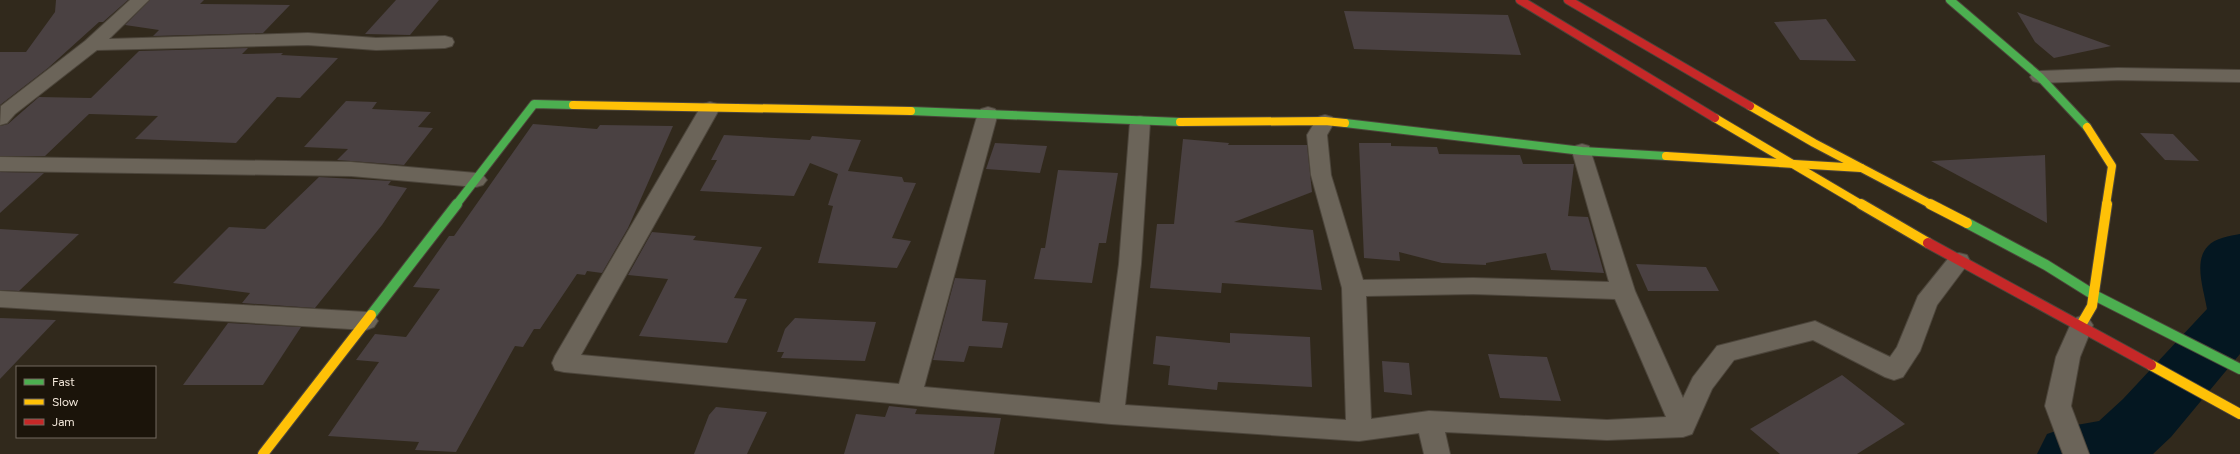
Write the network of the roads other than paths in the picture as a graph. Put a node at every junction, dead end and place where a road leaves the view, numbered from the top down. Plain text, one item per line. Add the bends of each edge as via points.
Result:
1 (140, 0) edge
2 (1520, 0) edge
3 (1568, 0) edge
4 (1950, 0) edge
5 (445, 42) dead end
6 (92, 45) junction
7 (2240, 76) edge
8 (2040, 77) junction
9 (710, 108) junction
10 (988, 113) junction
11 (0, 119) edge
12 (1325, 121) junction
13 (1140, 122) junction
14 (1582, 151) junction
15 (0, 164) edge
16 (1792, 165) junction
17 (1861, 168) junction
18 (476, 180) junction
19 (1959, 261) junction
20 (1354, 288) junction
21 (1623, 291) junction
22 (2094, 295) junction
23 (0, 300) edge
24 (366, 321) junction
25 (2081, 325) junction
26 (2240, 369) edge
27 (909, 395) junction
28 (1112, 414) junction
29 (2240, 414) edge
30 (1429, 421) junction
31 (1683, 427) junction
32 (1359, 431) junction
33 (263, 454) edge
34 (1437, 454) edge
35 (2076, 454) edge

1 - 6 street
2 - 16 street
3 - 17 street
4 - 8 street
5 - 6 street via 376,44 308,39
6 - 11 street
7 - 8 street via 2118,74
8 - 22 street via 2093,134 2112,166
9 - 10 street
9 - 18 street via 534,104
9 - 27 street via 564,363
10 - 13 street
10 - 27 street
12 - 13 street
12 - 14 street
12 - 20 street via 1317,136 1321,175
13 - 28 street via 1130,264
14 - 16 street
14 - 21 street
15 - 18 street via 351,169
16 - 17 street
16 - 19 street
17 - 22 street via 2046,265
18 - 24 street
19 - 25 street
19 - 31 street via 1926,302 1908,351 1894,370 1815,330 1726,354 1702,384
20 - 21 street via 1473,286
20 - 32 street
21 - 31 street
22 - 25 street via 2092,306
22 - 26 street
23 - 24 street
24 - 33 street
25 - 29 street
25 - 35 street via 2068,357 2058,406
27 - 28 street
28 - 32 street
30 - 31 street via 1607,430
30 - 32 street
30 - 34 street

